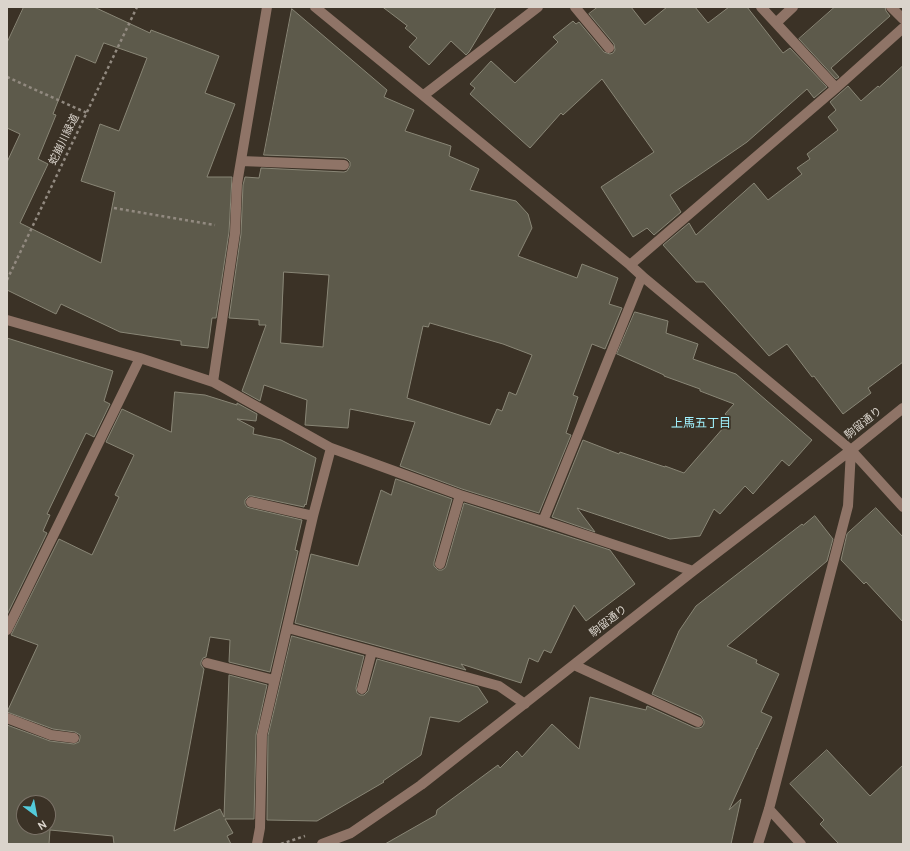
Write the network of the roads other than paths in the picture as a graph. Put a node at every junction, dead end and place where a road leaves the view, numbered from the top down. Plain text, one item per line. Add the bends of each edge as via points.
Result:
1 (267, 7) edge
2 (315, 7) edge
3 (538, 7) edge
4 (575, 7) edge
5 (761, 7) edge
6 (793, 7) edge
7 (891, 7) edge
8 (903, 19) edge
9 (776, 23) junction
10 (903, 28) edge
11 (609, 48) dead end
12 (836, 88) junction
13 (424, 96) junction
14 (241, 161) junction
15 (344, 165) dead end
16 (630, 265) junction
17 (642, 276) junction
18 (7, 320) edge
19 (140, 358) junction
20 (213, 382) junction
21 (903, 408) edge
22 (331, 448) junction
23 (851, 450) junction
24 (460, 496) junction
25 (251, 502) dead end
26 (903, 507) edge
27 (313, 516) junction
28 (543, 521) junction
29 (440, 564) dead end
30 (693, 571) junction
31 (288, 628) junction
32 (7, 630) edge
33 (372, 651) junction
34 (207, 663) dead end
35 (574, 664) junction
36 (274, 680) junction
37 (362, 689) dead end
38 (525, 704) junction
39 (7, 718) edge
40 (698, 722) dead end
41 (74, 738) dead end
42 (769, 809) junction
43 (257, 844) edge
44 (322, 844) edge
45 (758, 844) edge
46 (801, 844) edge

1 - 14 street
2 - 13 street
3 - 13 street
4 - 11 street
5 - 9 street
6 - 9 street
7 - 8 street
9 - 12 street
10 - 12 street
12 - 16 street
13 - 16 street
14 - 15 street
14 - 20 street via 237,184 236,229
16 - 17 street
17 - 23 street
17 - 28 street
18 - 19 street
19 - 20 street
19 - 32 street
20 - 22 street
21 - 23 street, 駒留通り
22 - 24 street
22 - 27 street
23 - 26 street
23 - 30 street, 駒留通り
23 - 42 street via 848,506
24 - 28 street
24 - 29 street
25 - 27 street
27 - 31 street
28 - 30 street
30 - 35 street, 駒留通り
31 - 33 street
31 - 36 street
33 - 37 street
33 - 38 street via 499,686
34 - 36 street
35 - 38 street, 駒留通り
35 - 40 street
36 - 43 street via 262,735 260,828
38 - 44 street, 駒留通り via 421,785 351,833
39 - 41 street via 51,735
42 - 45 street
42 - 46 street

